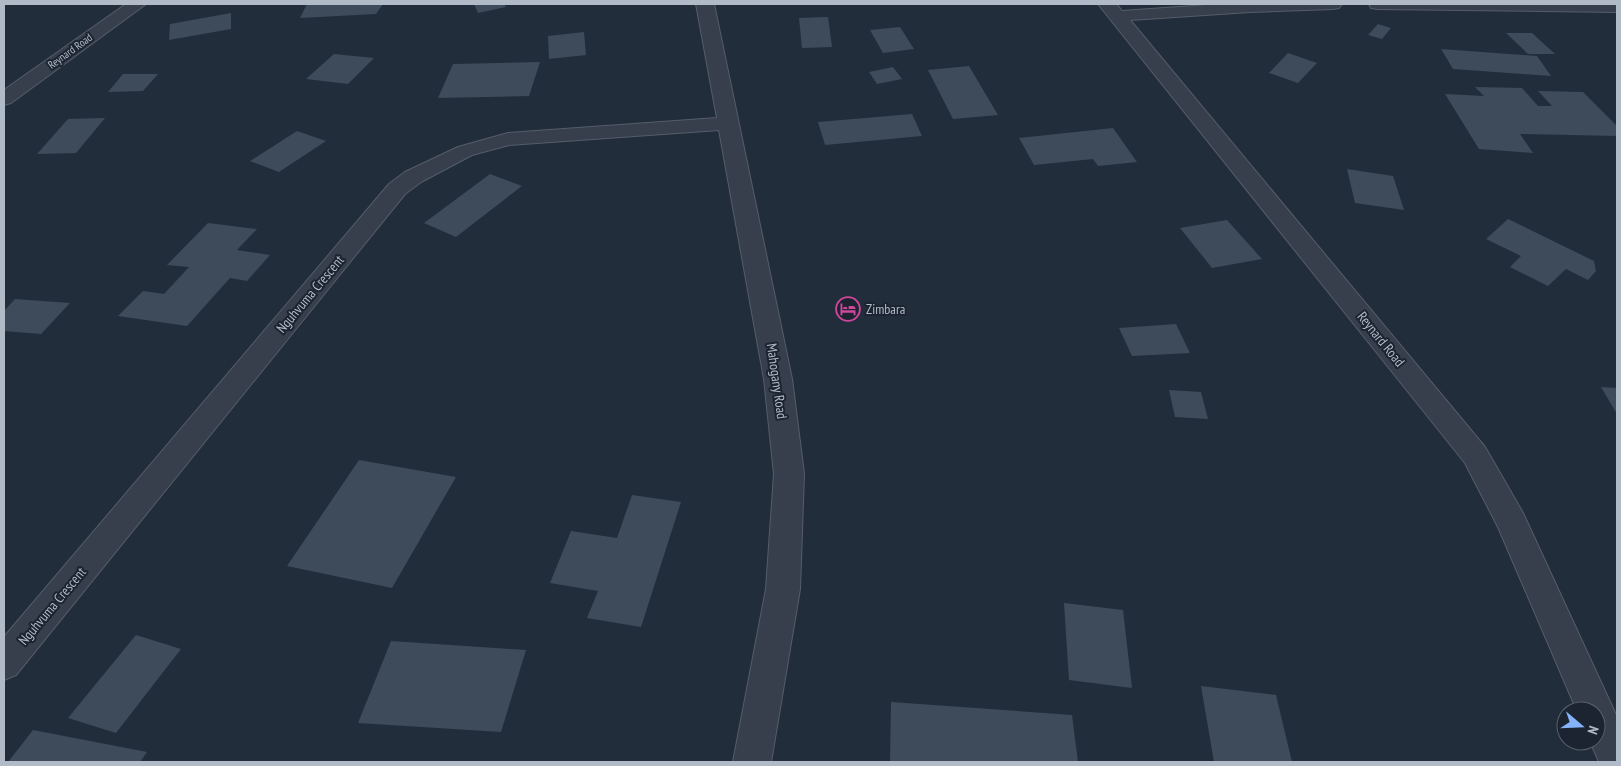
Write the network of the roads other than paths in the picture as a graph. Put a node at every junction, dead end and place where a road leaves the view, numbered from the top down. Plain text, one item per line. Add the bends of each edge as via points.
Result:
1 (137, 4) edge
2 (705, 4) edge
3 (1333, 4) edge
4 (1377, 4) edge
5 (1617, 7) edge
6 (1112, 10) edge
7 (12, 74) dead end
8 (37, 76) junction
9 (4, 99) edge
10 (728, 123) junction
11 (4, 663) edge
12 (1617, 759) edge
13 (752, 762) edge

1 - 8 street, Reynard Road
2 - 10 street, Mahogany Road
3 - 6 street
4 - 5 street
6 - 12 street, Reynard Road via 1475,455 1512,522
7 - 8 street
8 - 9 street, Reynard Road
10 - 11 street, Nguhvuma Crescent via 508,139 465,151 396,189
10 - 13 street, Mahogany Road via 778,379 789,474 783,590

